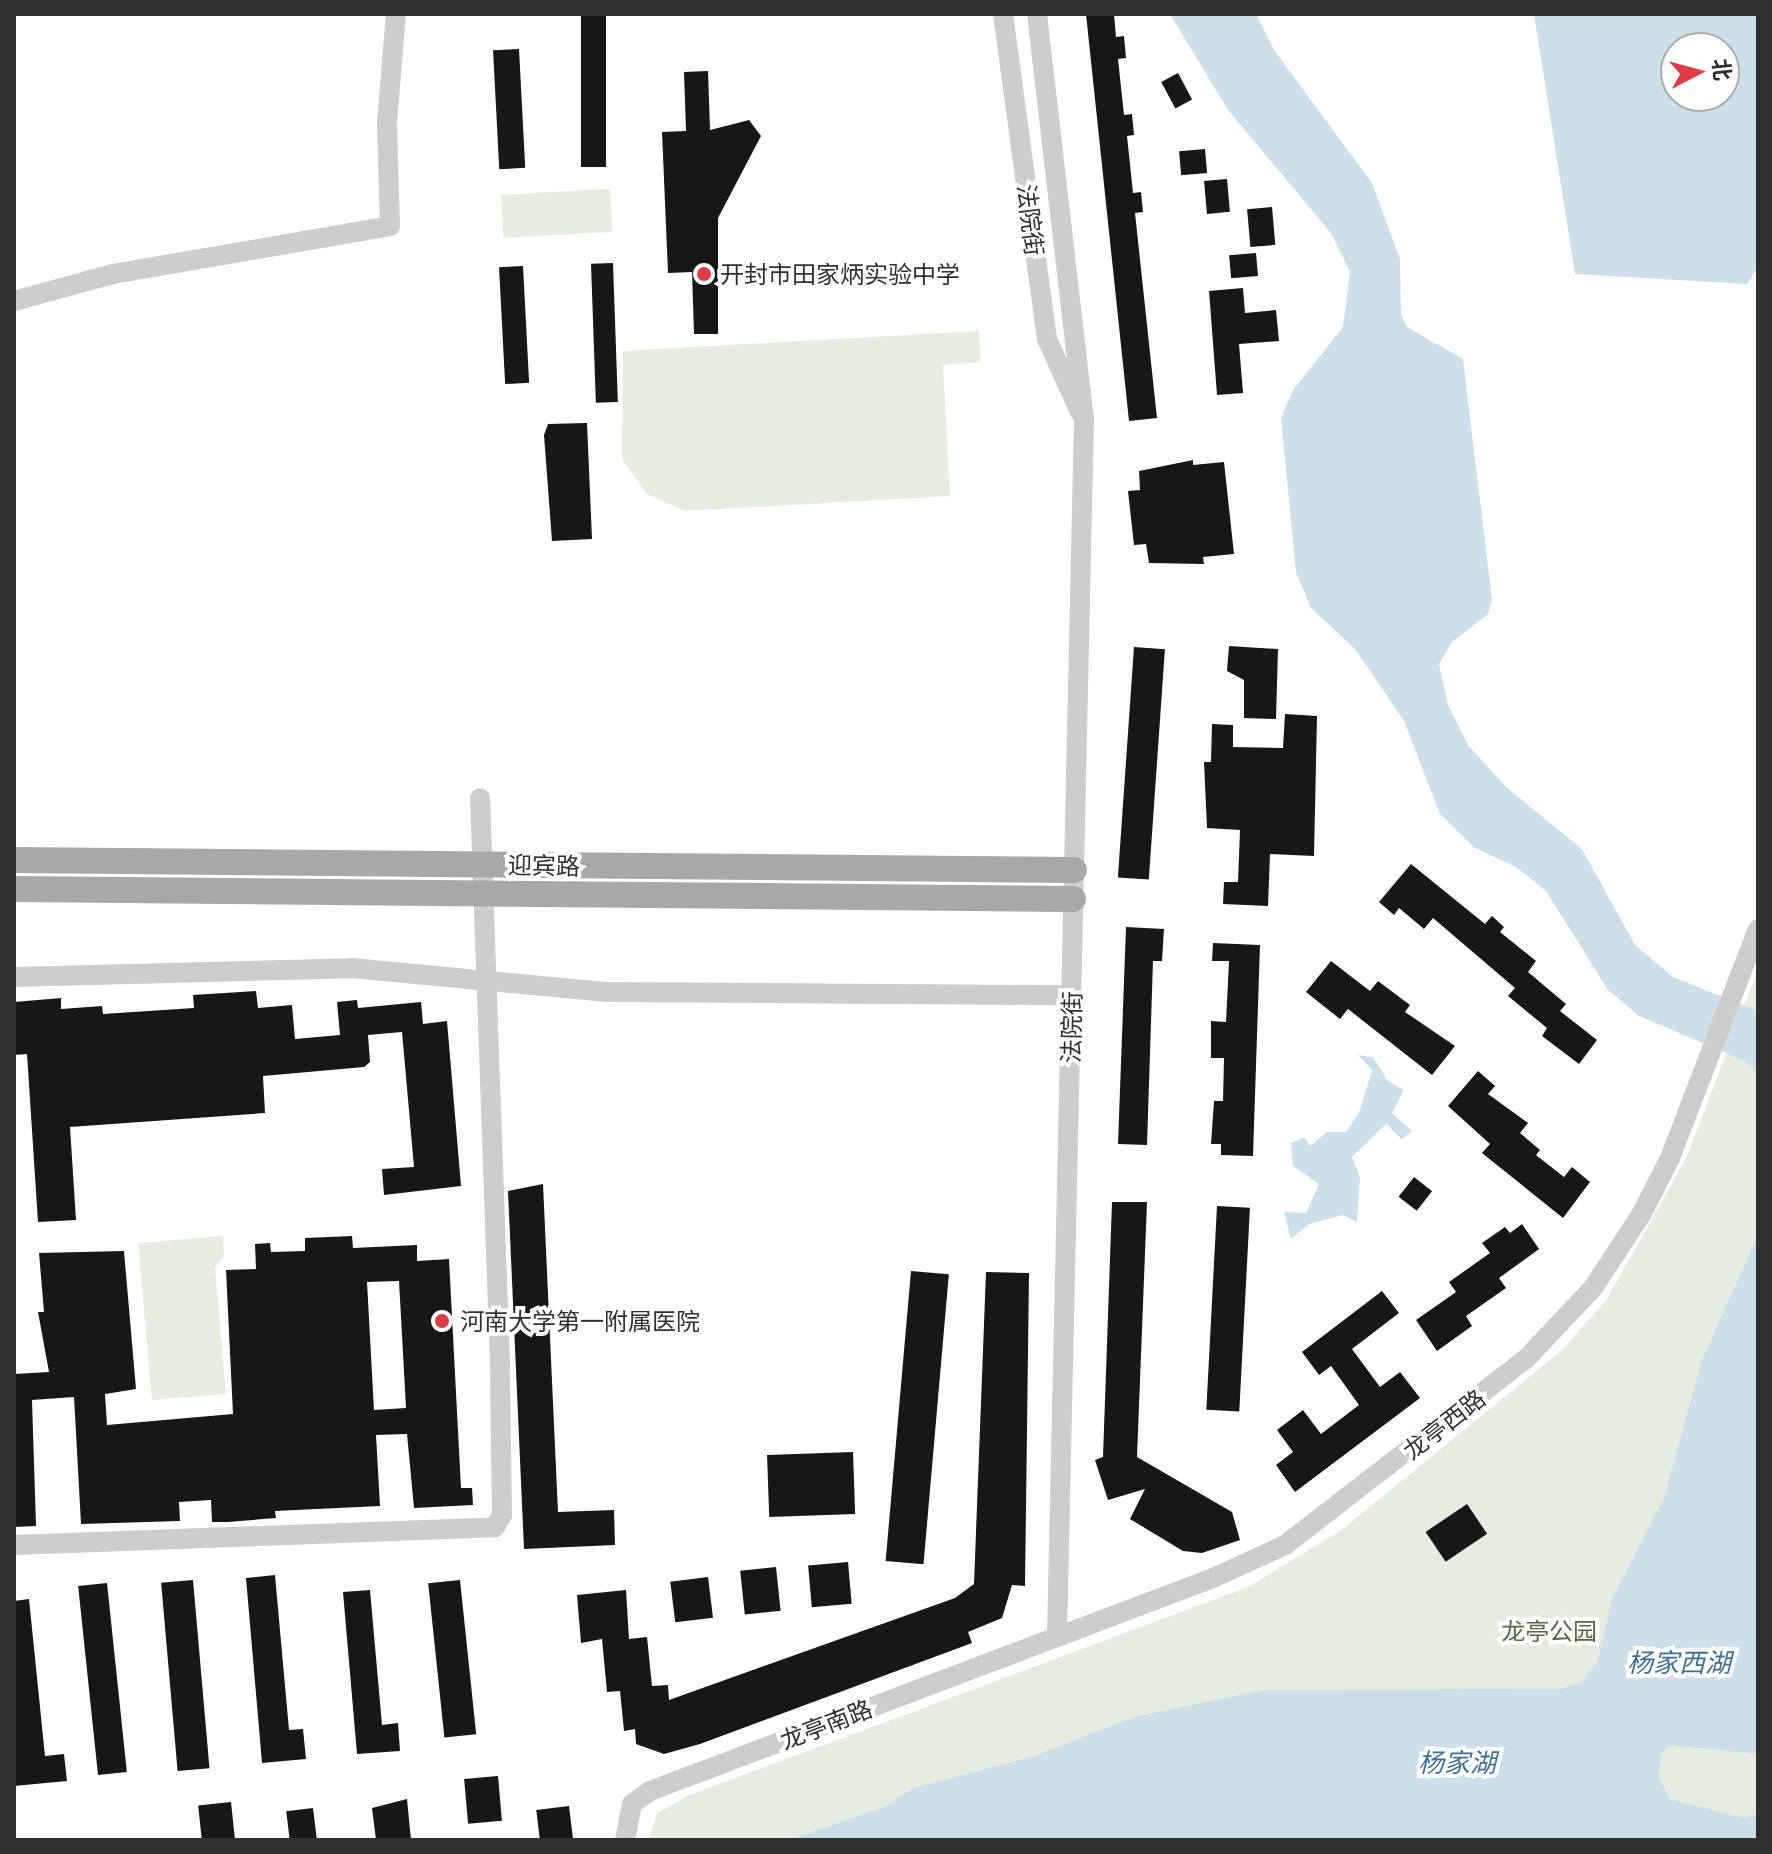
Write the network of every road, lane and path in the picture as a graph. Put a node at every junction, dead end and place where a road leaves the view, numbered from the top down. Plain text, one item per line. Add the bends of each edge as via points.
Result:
1 (396, 14) edge
2 (1003, 14) edge
3 (1037, 14) edge
4 (14, 301) edge
5 (1084, 418) junction
6 (480, 798) dead end
7 (14, 860) edge
8 (1074, 870) junction
9 (487, 877) junction
10 (14, 889) edge
11 (1073, 899) junction
12 (1758, 929) edge
13 (14, 977) edge
14 (490, 979) junction
15 (1071, 995) junction
16 (14, 1545) edge
17 (1057, 1637) junction
18 (625, 1840) edge

1 - 4 street via 387,123 390,226 113,274
2 - 5 street, 法院街 via 1047,339
3 - 5 street, 法院街
5 - 8 street, 法院街
6 - 9 street
7 - 9 main road, 迎宾路
8 - 9 main road, 迎宾路
8 - 11 street, 法院街
9 - 10 main road, 迎宾路
9 - 11 main road, 迎宾路
9 - 14 street
11 - 15 street, 法院街
12 - 17 street, 龙亭西路 via 1670,1158 1619,1253 1526,1359 1285,1545
13 - 14 street via 352,968
14 - 15 street via 605,992
14 - 16 street via 502,1515 495,1527
15 - 17 street, 法院街
17 - 18 street, 龙亭南路 via 650,1791 632,1804

